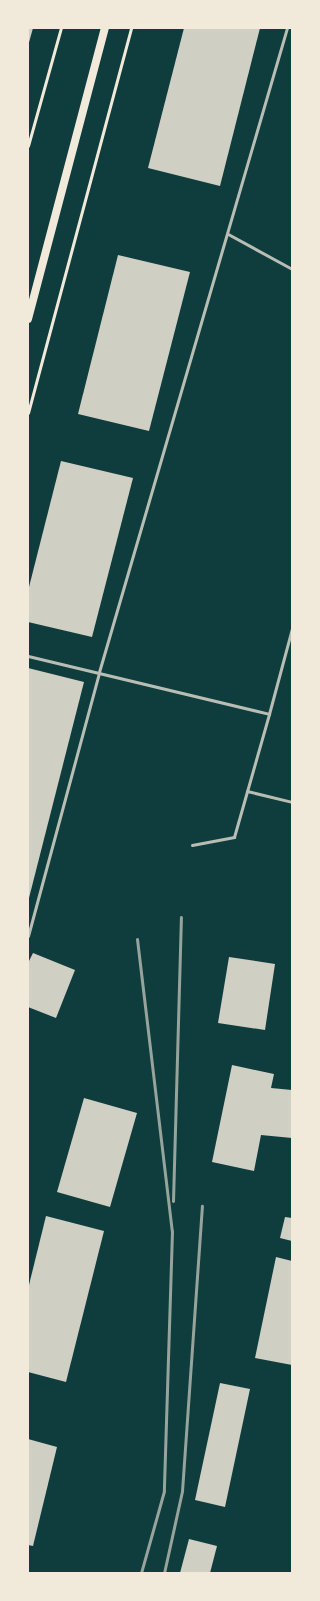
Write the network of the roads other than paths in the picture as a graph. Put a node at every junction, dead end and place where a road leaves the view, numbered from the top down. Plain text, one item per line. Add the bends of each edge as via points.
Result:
1 (105, 28) edge
2 (287, 28) edge
3 (228, 234) junction
4 (292, 269) edge
5 (28, 319) edge
6 (292, 628) edge
7 (28, 656) edge
8 (99, 672) junction
9 (269, 714) junction
10 (247, 791) junction
11 (292, 802) edge
12 (192, 845) dead end
13 (28, 936) edge

1 - 5 main road
2 - 3 lane
3 - 4 lane
3 - 8 lane
6 - 9 lane
7 - 8 lane
8 - 9 lane
8 - 13 lane
9 - 10 lane
10 - 11 lane
10 - 12 lane via 234,837

